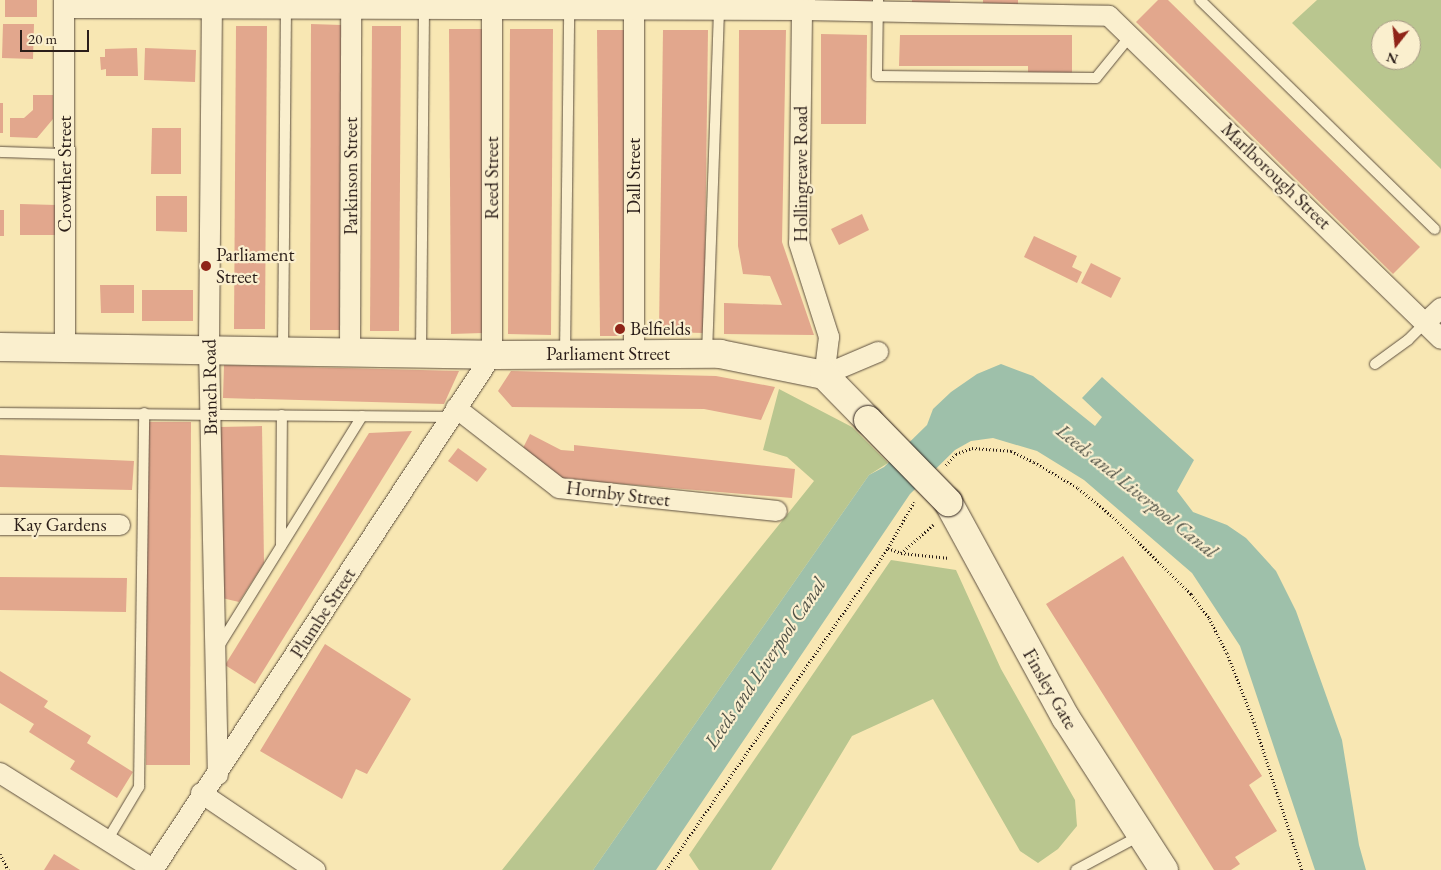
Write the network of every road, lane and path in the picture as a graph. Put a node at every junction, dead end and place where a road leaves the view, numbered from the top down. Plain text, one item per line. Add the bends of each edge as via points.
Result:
1 (1200, 0) edge
2 (212, 3) edge
3 (64, 4) edge
4 (286, 4) edge
5 (351, 4) edge
6 (424, 5) edge
7 (492, 5) edge
8 (569, 5) edge
9 (634, 5) edge
10 (719, 5) edge
11 (805, 5) edge
12 (878, 6) edge
13 (951, 6) edge
14 (1029, 7) edge
15 (1131, 35) junction
16 (0, 152) edge
17 (65, 154) junction
18 (1434, 229) dead end
19 (1441, 308) edge
20 (1425, 323) junction
21 (1441, 339) edge
22 (0, 347) edge
23 (65, 347) junction
24 (209, 349) junction
25 (284, 351) junction
26 (350, 352) junction
27 (634, 352) junction
28 (878, 352) dead end
29 (421, 353) junction
30 (566, 354) junction
31 (707, 354) junction
32 (492, 355) junction
33 (1375, 364) dead end
34 (824, 376) junction
35 (453, 412) junction
36 (0, 413) edge
37 (144, 413) junction
38 (210, 414) junction
39 (282, 415) junction
40 (362, 416) junction
41 (943, 468) dead end
42 (916, 497) dead end
43 (948, 502) junction
44 (777, 511) dead end
45 (0, 525) edge
46 (120, 525) dead end
47 (281, 546) junction
48 (888, 548) junction
49 (901, 553) junction
50 (980, 561) junction
51 (215, 652) junction
52 (0, 772) edge
53 (218, 775) junction
54 (201, 793) junction
55 (1141, 835) junction
56 (108, 839) junction
57 (0, 854) edge
58 (8, 870) edge
59 (153, 870) edge
60 (315, 870) edge
61 (666, 870) edge
62 (1076, 870) edge
63 (1164, 870) edge
64 (1302, 870) edge

1 - 18 lane
2 - 3 street
2 - 4 street
2 - 24 street, Branch Road
3 - 17 street, Crowther Street
4 - 5 street
4 - 25 lane
5 - 6 street
5 - 26 street, Parkinson Street
6 - 7 street
6 - 29 lane
7 - 8 street
7 - 32 street, Reed Street
8 - 9 street
8 - 30 lane
9 - 10 street
9 - 27 street, Dall Street
10 - 11 street
10 - 31 lane
11 - 12 street
11 - 34 street, Hollingreave Road via 802,12 799,243 829,337
12 - 13 street
12 - 15 lane via 878,76 1096,78
13 - 14 street
14 - 15 street, Marlborough Street via 1109,16
15 - 20 street, Marlborough Street
16 - 17 lane
17 - 23 street, Crowther Street
19 - 20 street
20 - 21 street, Marlborough Street
20 - 33 lane
22 - 23 street, Parliament Street
23 - 24 street, Parliament Street
24 - 25 street, Parliament Street
24 - 38 street, Branch Road
25 - 26 street, Parliament Street
26 - 29 street, Parliament Street
27 - 30 street, Parliament Street
27 - 31 street, Parliament Street
28 - 34 street
29 - 32 street, Parliament Street
30 - 32 street, Parliament Street
31 - 34 street, Parliament Street
32 - 35 street, Plumbe Street
34 - 43 street, Finsley Gate, bridge
35 - 40 lane
35 - 44 street, Hornby Street via 559,488
35 - 53 street, Plumbe Street
36 - 37 lane
37 - 38 lane
37 - 56 lane via 139,787
38 - 39 lane
38 - 51 street, Branch Road
39 - 40 lane
39 - 47 lane
40 - 47 lane
41 - 64 path via 956,454 972,448 1011,451 1034,462 1078,488 1113,517 1191,594 1208,618 1234,670
42 - 48 path
43 - 49 path via 929,531
43 - 50 street, Finsley Gate
45 - 46 street, Kay Gardens
47 - 51 lane
48 - 49 path
48 - 61 path
49 - 50 path
50 - 55 street, Finsley Gate via 1066,718
51 - 53 street, Branch Road
52 - 56 street
53 - 54 street, Plumbe Street
54 - 59 street, Plumbe Street
54 - 60 street
55 - 62 lane
55 - 63 street, Finsley Gate
56 - 59 street
57 - 58 path

